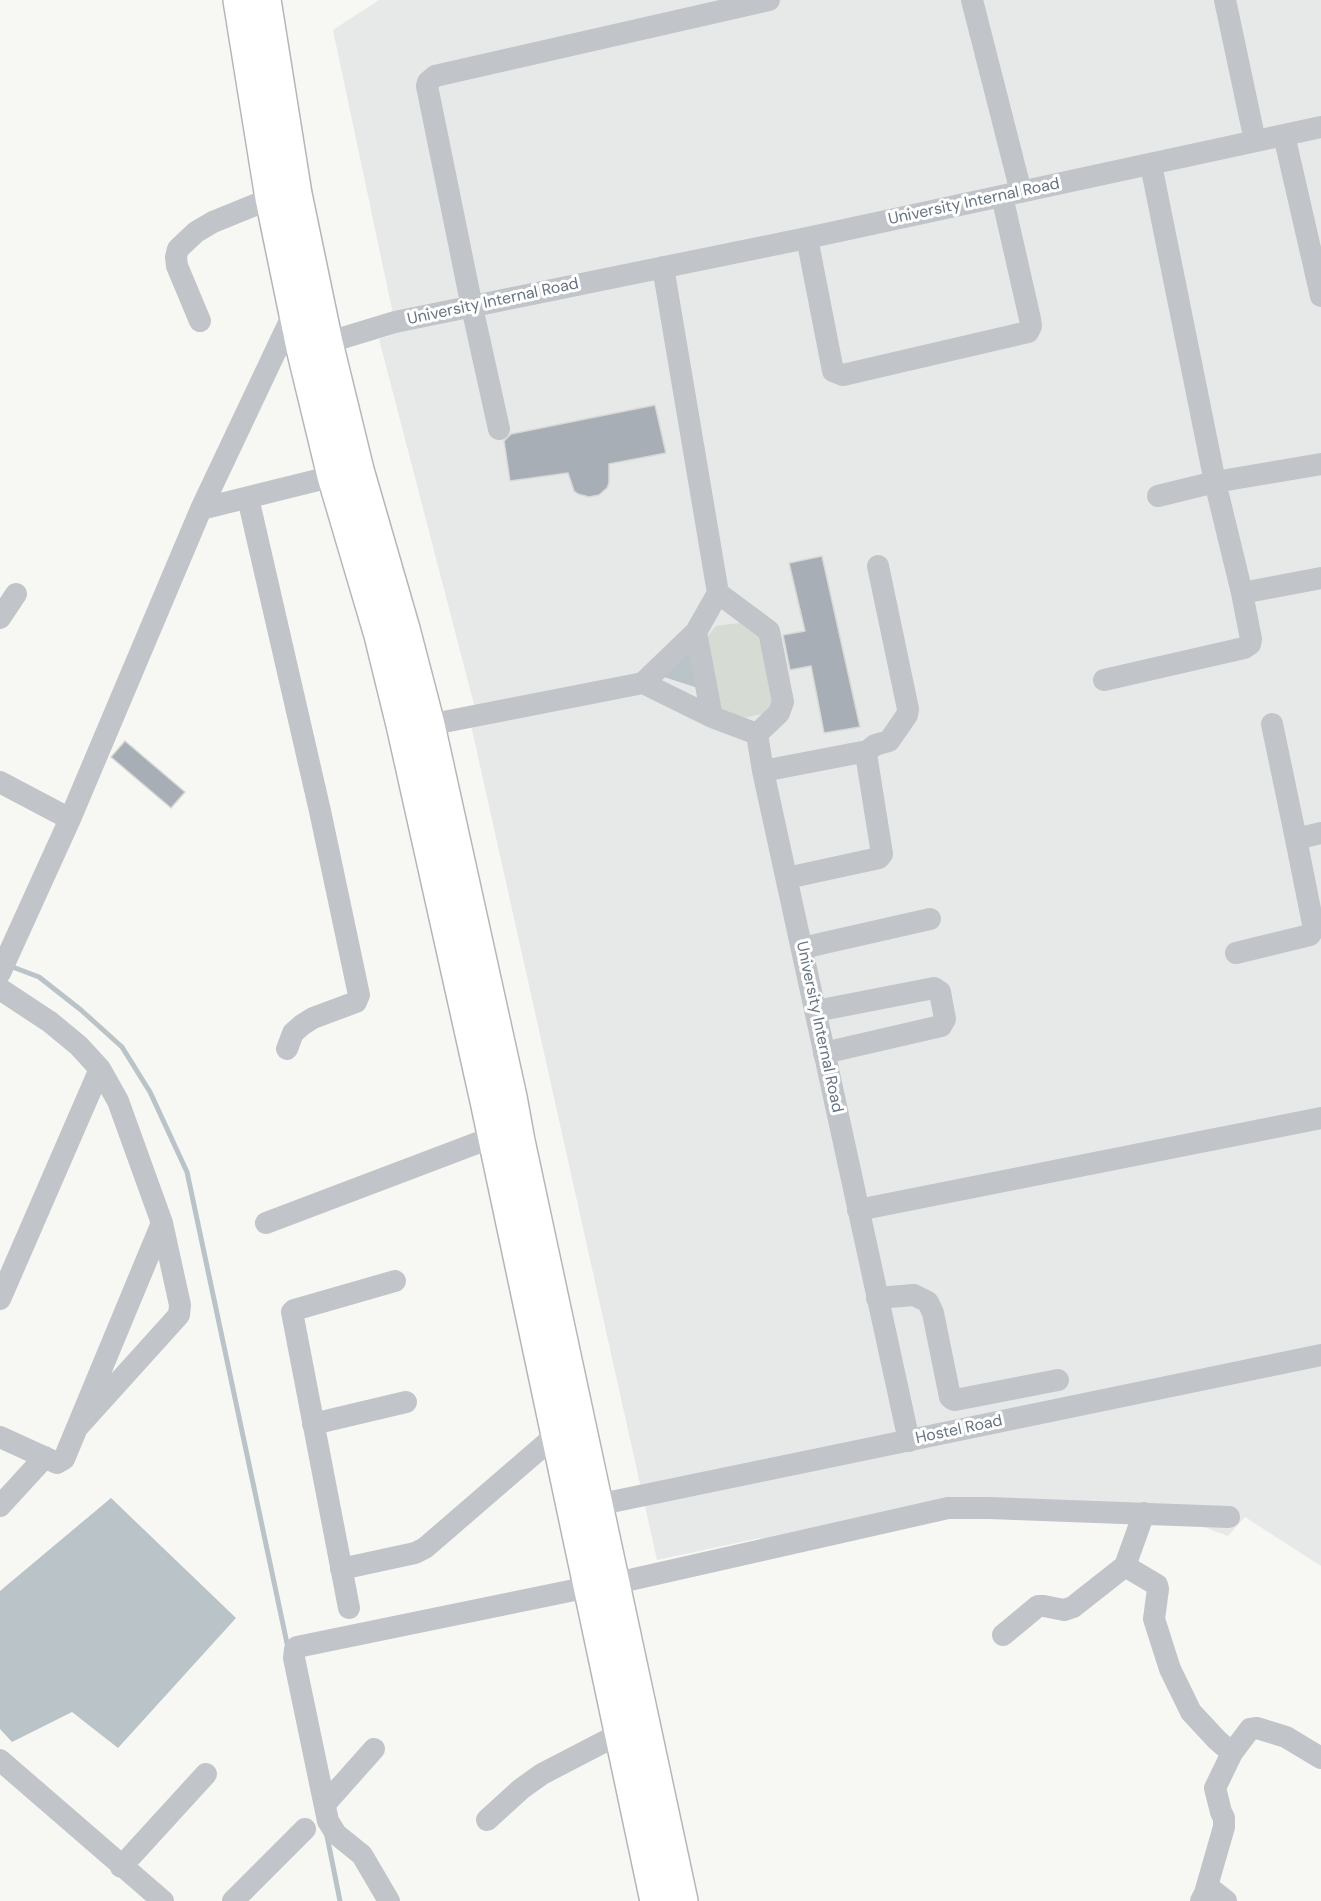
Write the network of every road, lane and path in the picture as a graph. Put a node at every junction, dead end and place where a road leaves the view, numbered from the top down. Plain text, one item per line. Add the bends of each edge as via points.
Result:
1 (240, 0) edge
2 (264, 0) edge
3 (769, 0) edge
4 (972, 0) edge
5 (1225, 0) edge
6 (1321, 127) edge
7 (1284, 135) junction
8 (1256, 141) junction
9 (1151, 165) junction
10 (1012, 194) junction
11 (272, 198) junction
12 (807, 237) junction
13 (663, 267) junction
14 (1321, 296) edge
15 (305, 301) junction
16 (471, 307) junction
17 (200, 321) dead end
18 (326, 343) junction
19 (499, 429) dead end
20 (1321, 464) edge
21 (334, 476) junction
22 (1215, 482) junction
23 (1158, 496) dead end
24 (248, 498) junction
25 (201, 509) junction
26 (878, 566) dead end
27 (1321, 578) edge
28 (718, 593) junction
29 (1242, 593) junction
30 (16, 594) dead end
31 (0, 618) edge
32 (696, 632) junction
33 (1104, 680) dead end
34 (643, 683) junction
35 (712, 717) junction
36 (1272, 724) dead end
37 (416, 727) junction
38 (757, 734) junction
39 (865, 753) junction
40 (763, 771) junction
41 (0, 782) edge
42 (70, 819) junction
43 (1321, 833) edge
44 (1296, 839) junction
45 (786, 878) junction
46 (930, 919) dead end
47 (802, 948) junction
48 (1236, 953) dead end
49 (4, 958) edge
50 (0, 989) edge
51 (816, 1011) junction
52 (287, 1049) dead end
53 (824, 1053) junction
54 (99, 1068) junction
55 (1321, 1118) edge
56 (493, 1137) junction
57 (858, 1210) junction
58 (267, 1222) dead end
59 (162, 1223) junction
60 (395, 1281) dead end
61 (877, 1298) junction
62 (0, 1299) edge
63 (1321, 1355) edge
64 (1058, 1380) dead end
65 (406, 1402) dead end
66 (313, 1424) junction
67 (77, 1428) junction
68 (557, 1434) junction
69 (0, 1437) edge
70 (909, 1441) junction
71 (45, 1457) junction
72 (0, 1506) edge
73 (585, 1507) junction
74 (1144, 1513) junction
75 (1229, 1516) dead end
76 (1125, 1566) junction
77 (341, 1569) junction
78 (601, 1585) junction
79 (349, 1608) dead end
80 (1002, 1635) dead end
81 (621, 1733) junction
82 (374, 1749) dead end
83 (1232, 1753) junction
84 (1321, 1758) edge
85 (0, 1760) edge
86 (206, 1774) dead end
87 (325, 1804) junction
88 (487, 1820) dead end
89 (305, 1829) dead end
90 (121, 1867) junction
91 (1204, 1894) edge
92 (163, 1901) edge
93 (234, 1901) edge
94 (389, 1901) edge
95 (657, 1901) edge
96 (681, 1901) edge
97 (1226, 1901) edge

1 - 11 highway
2 - 15 highway via 295,194
3 - 16 street via 431,79 427,86
4 - 10 street
5 - 8 street
6 - 7 street, University Internal Road
7 - 8 street, University Internal Road
7 - 14 street
8 - 9 street, University Internal Road
9 - 10 street, University Internal Road
9 - 22 street
10 - 12 street, University Internal Road
10 - 12 street via 1031,326 1028,332 843,375 833,371
11 - 15 highway
11 - 17 street via 213,222 178,249 177,266
12 - 13 street, University Internal Road
13 - 16 street, University Internal Road
13 - 28 street
15 - 18 highway
15 - 21 highway via 303,348
15 - 25 street
16 - 18 street, University Internal Road via 395,322
16 - 19 street
18 - 37 highway via 357,470 404,629
20 - 22 street
21 - 24 street
21 - 37 highway via 381,635
22 - 23 street
22 - 29 street
24 - 25 street
24 - 52 street via 358,995 356,1002 302,1025
25 - 42 street
26 - 39 street via 908,709 889,741
27 - 29 street
28 - 32 street
28 - 38 street via 769,631 783,702 779,713
29 - 33 street via 1251,639 1244,648
30 - 31 street
32 - 34 street
32 - 35 street
34 - 35 street
34 - 37 street
35 - 38 street
36 - 44 street
37 - 56 highway
37 - 73 highway via 510,1096
38 - 40 street, University Internal Road
39 - 40 street
39 - 45 street via 882,854 879,858
40 - 45 street, University Internal Road
41 - 42 street
42 - 49 street
43 - 44 street
44 - 48 street via 1314,929 1310,935
45 - 47 street, University Internal Road
46 - 47 street
47 - 51 street, University Internal Road
50 - 54 street via 50,1022
51 - 53 street, University Internal Road
51 - 53 street via 934,988 940,992 945,1019 941,1026
53 - 57 street, University Internal Road
54 - 59 street via 118,1101
54 - 62 street
55 - 57 street
56 - 58 street
56 - 68 highway
57 - 61 street, University Internal Road
59 - 67 street
59 - 67 street via 179,1315
60 - 66 street via 292,1312
61 - 64 street via 918,1295 928,1302 950,1396 956,1401
61 - 70 street, University Internal Road
63 - 70 street, Hostel Road
65 - 66 street
66 - 77 street
67 - 71 street via 61,1461
68 - 73 highway
68 - 77 street via 425,1548
69 - 71 street
70 - 73 street, Hostel Road
71 - 72 street
73 - 78 highway
74 - 75 street
74 - 76 street
74 - 78 street via 948,1508
76 - 80 street via 1073,1607 1064,1610 1038,1606
76 - 83 street via 1157,1585 1154,1619 1170,1669 1191,1712
77 - 79 street
78 - 81 highway
78 - 87 street via 297,1647 294,1658
78 - 96 highway
81 - 88 street via 542,1774
81 - 95 highway
82 - 87 street
83 - 84 street via 1251,1729 1257,1728 1286,1737
83 - 91 street via 1215,1788 1224,1827
85 - 90 street
86 - 90 street
87 - 94 street via 332,1828 362,1855
89 - 93 street
90 - 92 street
91 - 97 street

